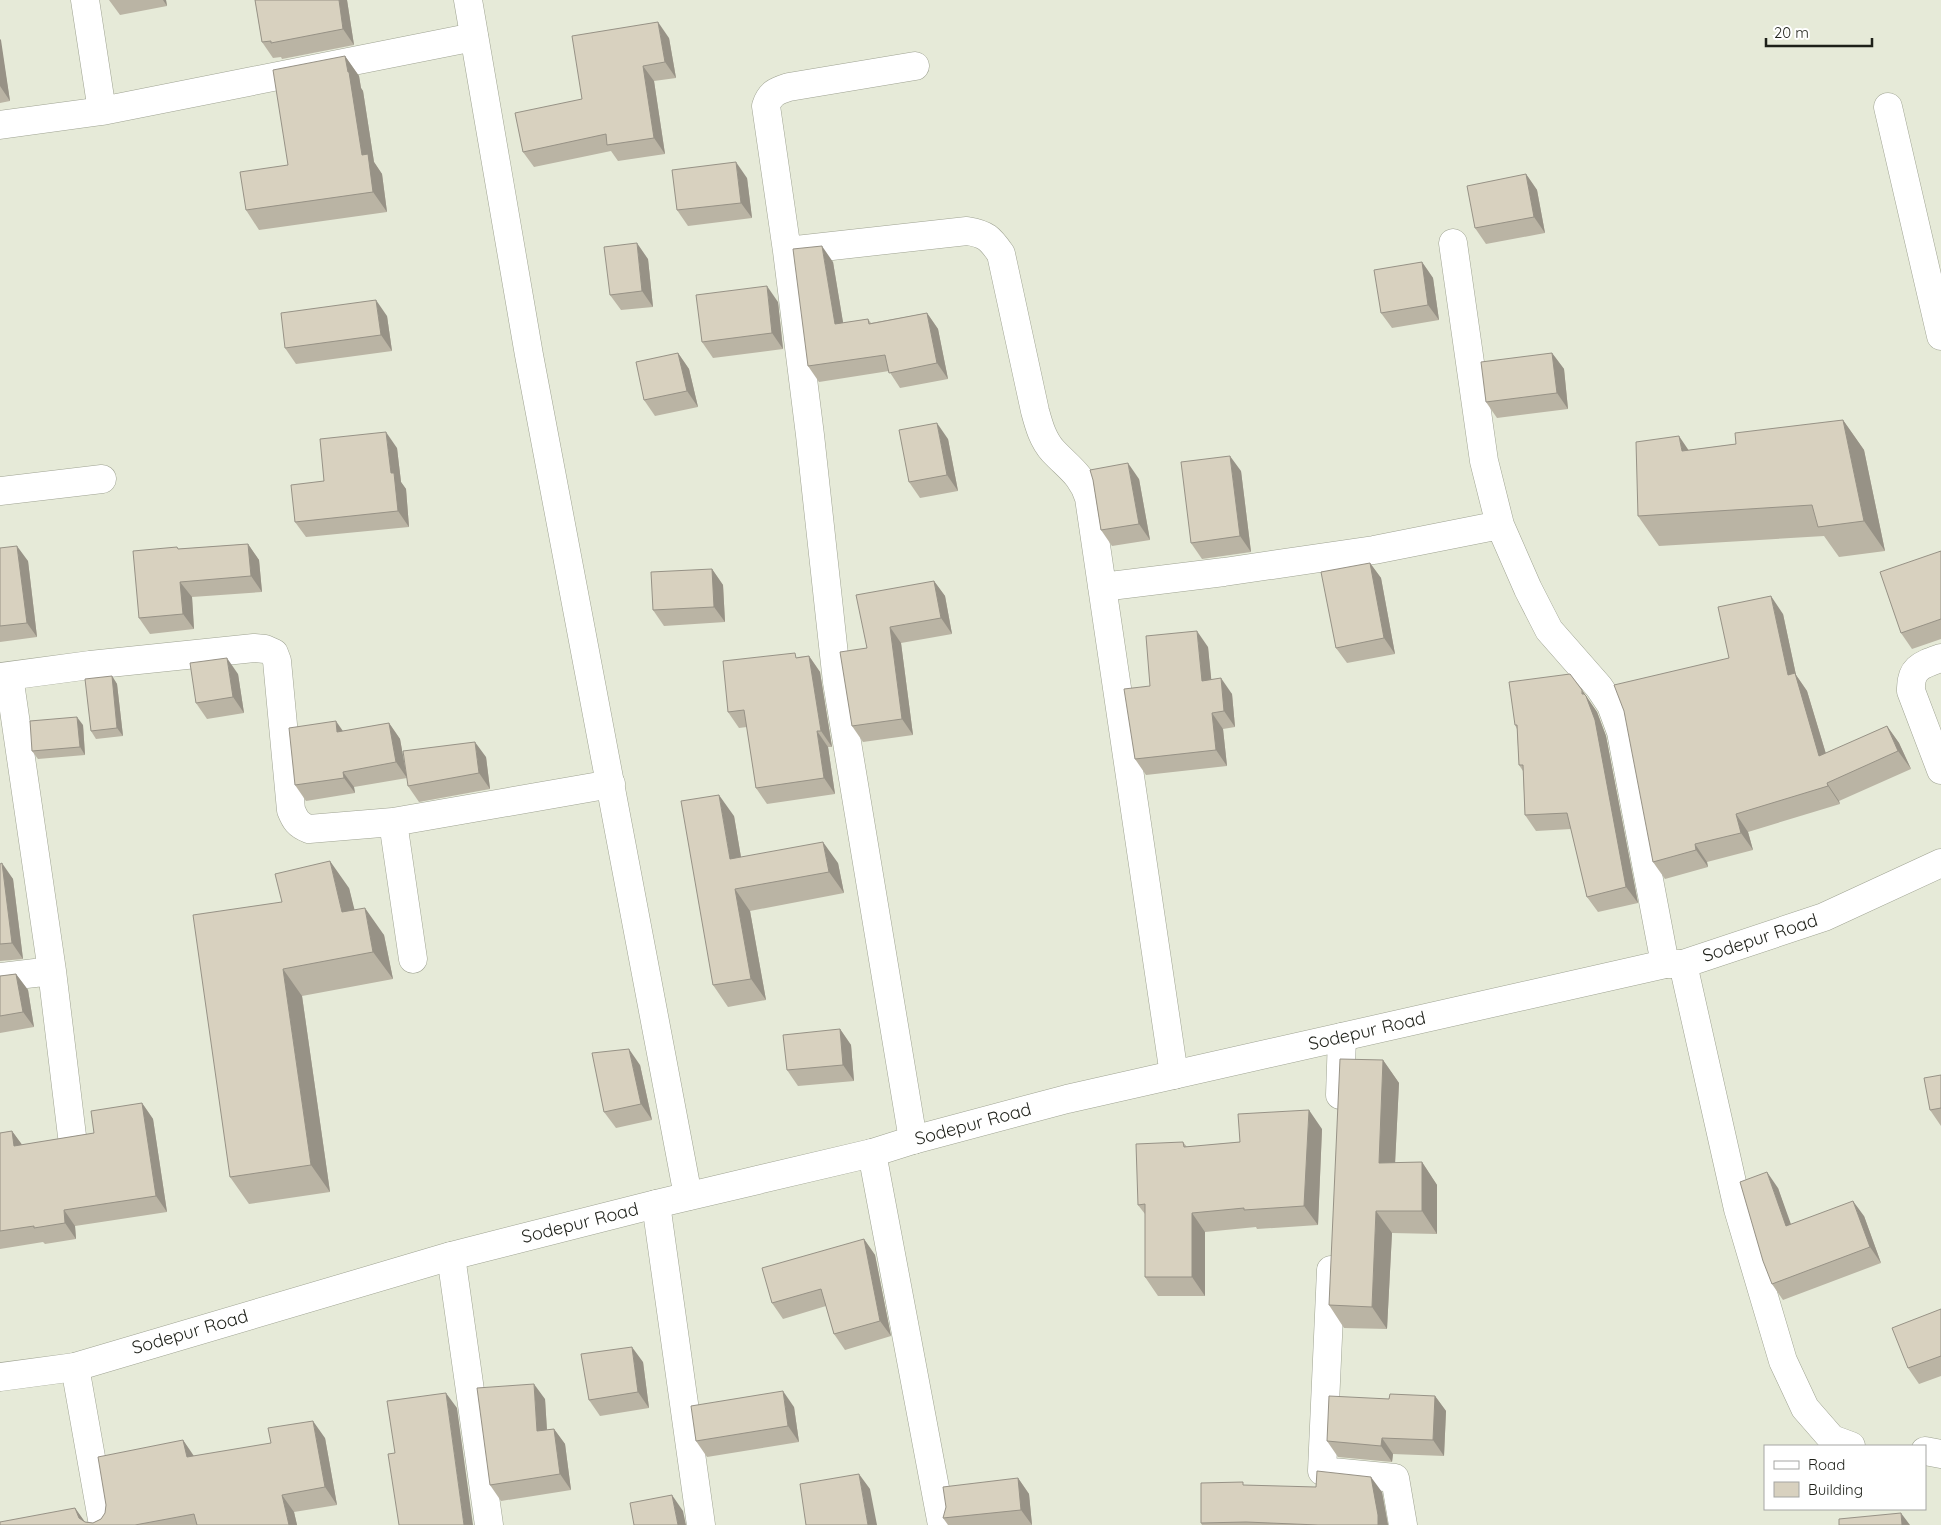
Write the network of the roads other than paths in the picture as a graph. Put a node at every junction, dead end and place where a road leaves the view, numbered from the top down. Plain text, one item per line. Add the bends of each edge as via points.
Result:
1 (85, 0) edge
2 (468, 0) edge
3 (474, 37) junction
4 (915, 66) dead end
5 (1888, 107) dead end
6 (102, 111) junction
7 (0, 125) edge
8 (1453, 243) dead end
9 (787, 251) junction
10 (1941, 336) edge
11 (102, 479) dead end
12 (0, 491) edge
13 (1500, 525) junction
14 (1102, 587) junction
15 (1941, 658) edge
16 (4, 676) edge
17 (1941, 770) edge
18 (611, 784) junction
19 (392, 822) junction
20 (1941, 863) edge
21 (413, 959) dead end
22 (1674, 964) junction
23 (52, 971) junction
24 (0, 977) edge
25 (1342, 1037) junction
26 (1174, 1075) junction
27 (1338, 1124) edge
28 (72, 1136) edge
29 (913, 1140) junction
30 (872, 1153) junction
31 (688, 1196) junction
32 (656, 1204) junction
33 (1333, 1241) edge
34 (451, 1256) junction
35 (75, 1366) junction
36 (0, 1376) edge
37 (1848, 1445) edge
38 (1926, 1451) edge
39 (1941, 1454) edge
40 (103, 1525) edge
41 (488, 1525) edge
42 (701, 1525) edge
43 (942, 1525) edge
44 (1403, 1525) edge

1 - 6 street
2 - 3 street
3 - 6 street
3 - 18 street via 529,355
4 - 9 street via 789,87 768,97 766,106
5 - 10 street
6 - 7 street
8 - 13 street via 1484,460
9 - 14 street via 967,231 980,233 991,240 1001,254 1042,434 1052,450 1085,484
9 - 29 street via 836,682
11 - 12 street
13 - 14 street via 1365,551
13 - 22 street via 1549,630 1611,704 1621,732
14 - 26 street
15 - 17 street via 1917,669 1911,679 1911,692
16 - 19 street via 265,649 274,653 277,661 291,810 295,820 308,829
16 - 23 street
18 - 19 street
18 - 31 street
19 - 21 street
20 - 22 street, Sodepur Road via 1824,917
22 - 25 street, Sodepur Road
22 - 37 street via 1738,1209 1783,1362 1805,1408 1832,1439
23 - 24 street
23 - 28 street
25 - 26 street, Sodepur Road
25 - 27 street
26 - 29 street, Sodepur Road
29 - 30 street, Sodepur Road
30 - 31 street, Sodepur Road
30 - 43 street
31 - 32 street, Sodepur Road
32 - 34 street, Sodepur Road
32 - 42 street
33 - 44 street via 1322,1471 1396,1478
34 - 35 street, Sodepur Road
34 - 41 street
35 - 36 street, Sodepur Road
35 - 40 street
38 - 39 street

